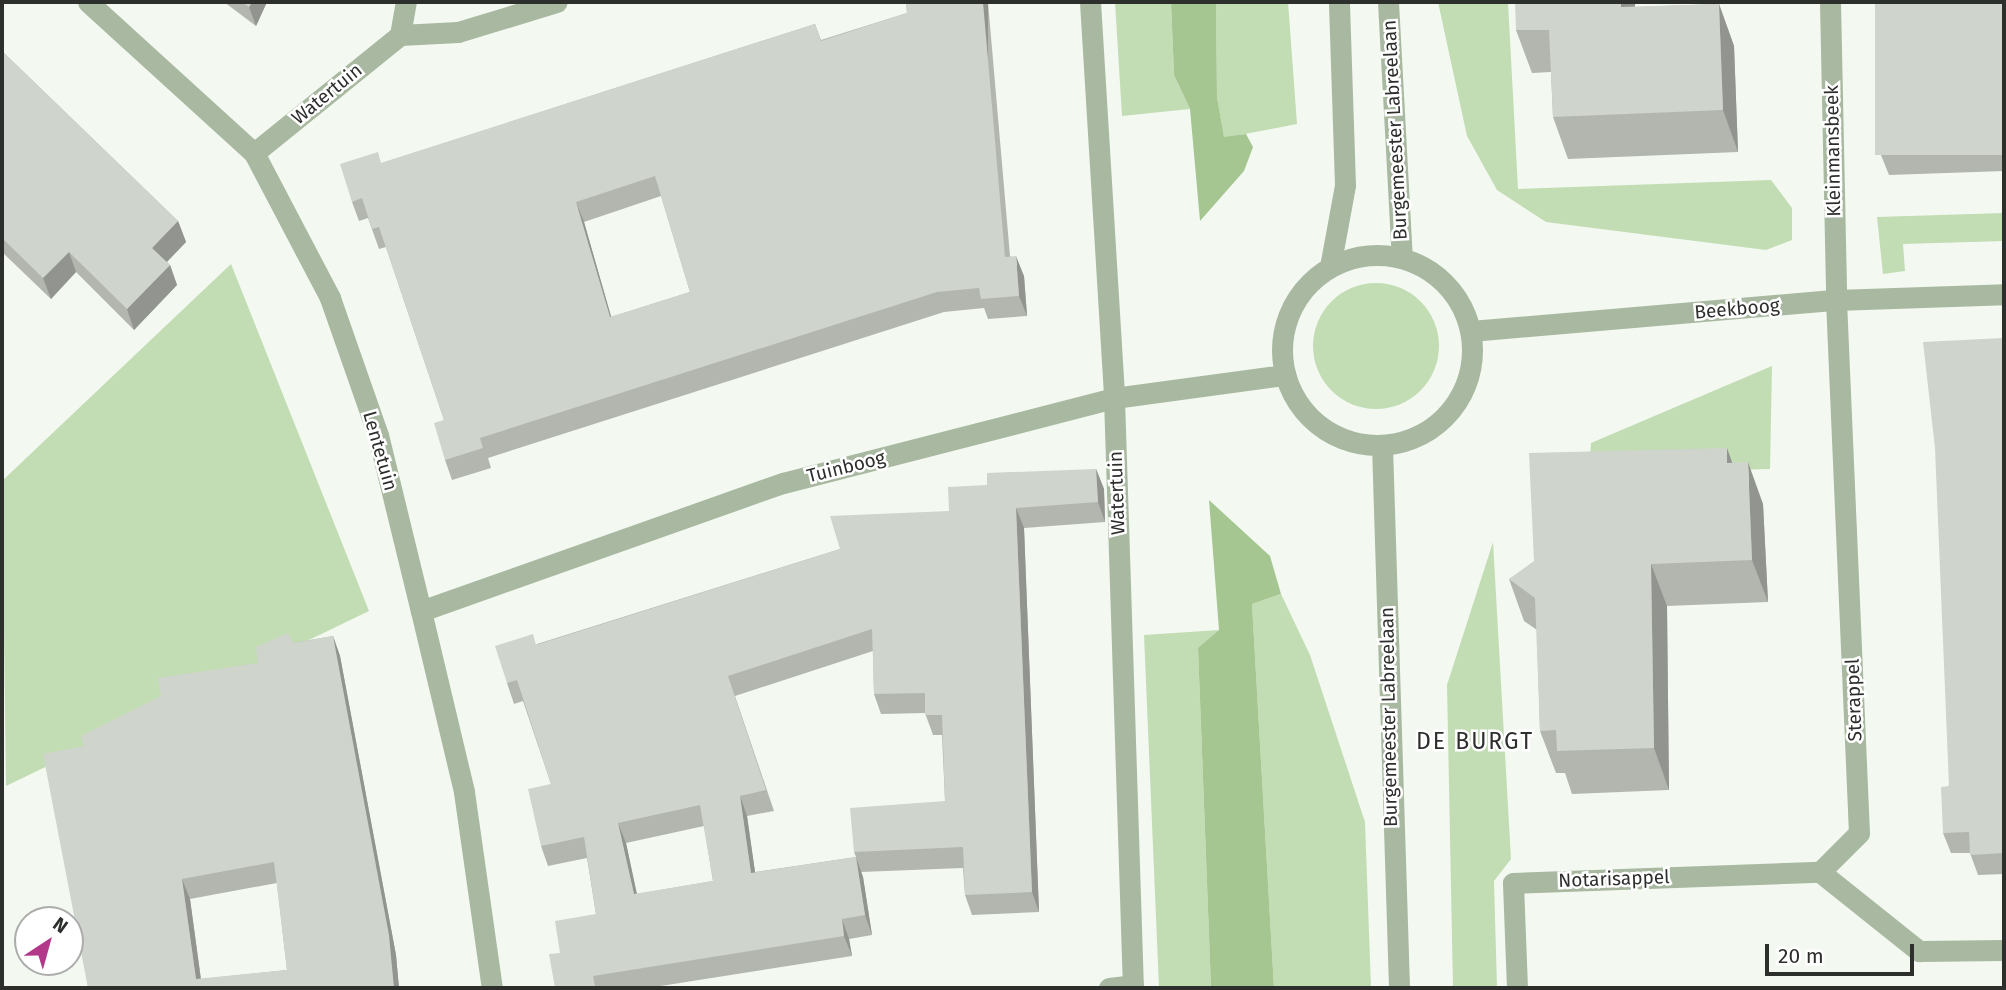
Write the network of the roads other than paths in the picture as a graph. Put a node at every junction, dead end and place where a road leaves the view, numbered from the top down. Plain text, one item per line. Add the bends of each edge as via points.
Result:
1 (88, 2) edge
2 (406, 2) edge
3 (557, 2) edge
4 (1090, 2) edge
5 (1339, 2) edge
6 (1388, 2) edge
7 (1830, 2) edge
8 (400, 35) junction
9 (254, 153) junction
10 (1402, 258) junction
11 (1330, 267) junction
12 (2004, 294) edge
13 (1836, 300) junction
14 (1471, 331) junction
15 (1285, 375) junction
16 (1114, 398) junction
17 (1382, 446) junction
18 (421, 611) junction
19 (1820, 872) junction
20 (2004, 950) edge
21 (1133, 986) edge
22 (492, 988) edge
23 (1109, 988) edge
24 (1399, 988) edge
25 (1517, 988) edge

1 - 9 street, Lentetuin
2 - 8 street
3 - 8 street via 458,32
4 - 16 street, Watertuin
5 - 11 street via 1345,184
6 - 10 street, Burgemeester Labreelaan
7 - 13 street, Kleinmansbeek
8 - 9 street, Watertuin
9 - 18 street, Lentetuin via 330,298 378,435
10 - 11 street via 1377,255
10 - 14 street via 1447,285
11 - 15 street via 1305,287 1289,314 1282,344
12 - 13 street, Beekboog
13 - 14 street, Beekboog
13 - 19 street, Sterappel via 1859,833
14 - 17 street via 1469,374 1442,422 1414,439
15 - 16 street, Tuinboog
15 - 17 street via 1298,405 1321,427 1350,442
16 - 18 street, Tuinboog via 783,483
16 - 21 street, Watertuin
17 - 24 street, Burgemeester Labreelaan
18 - 22 street, Lentetuin via 464,792
19 - 20 street via 1919,951
19 - 25 street, Notarisappel via 1514,883
21 - 23 street, Watertuin

